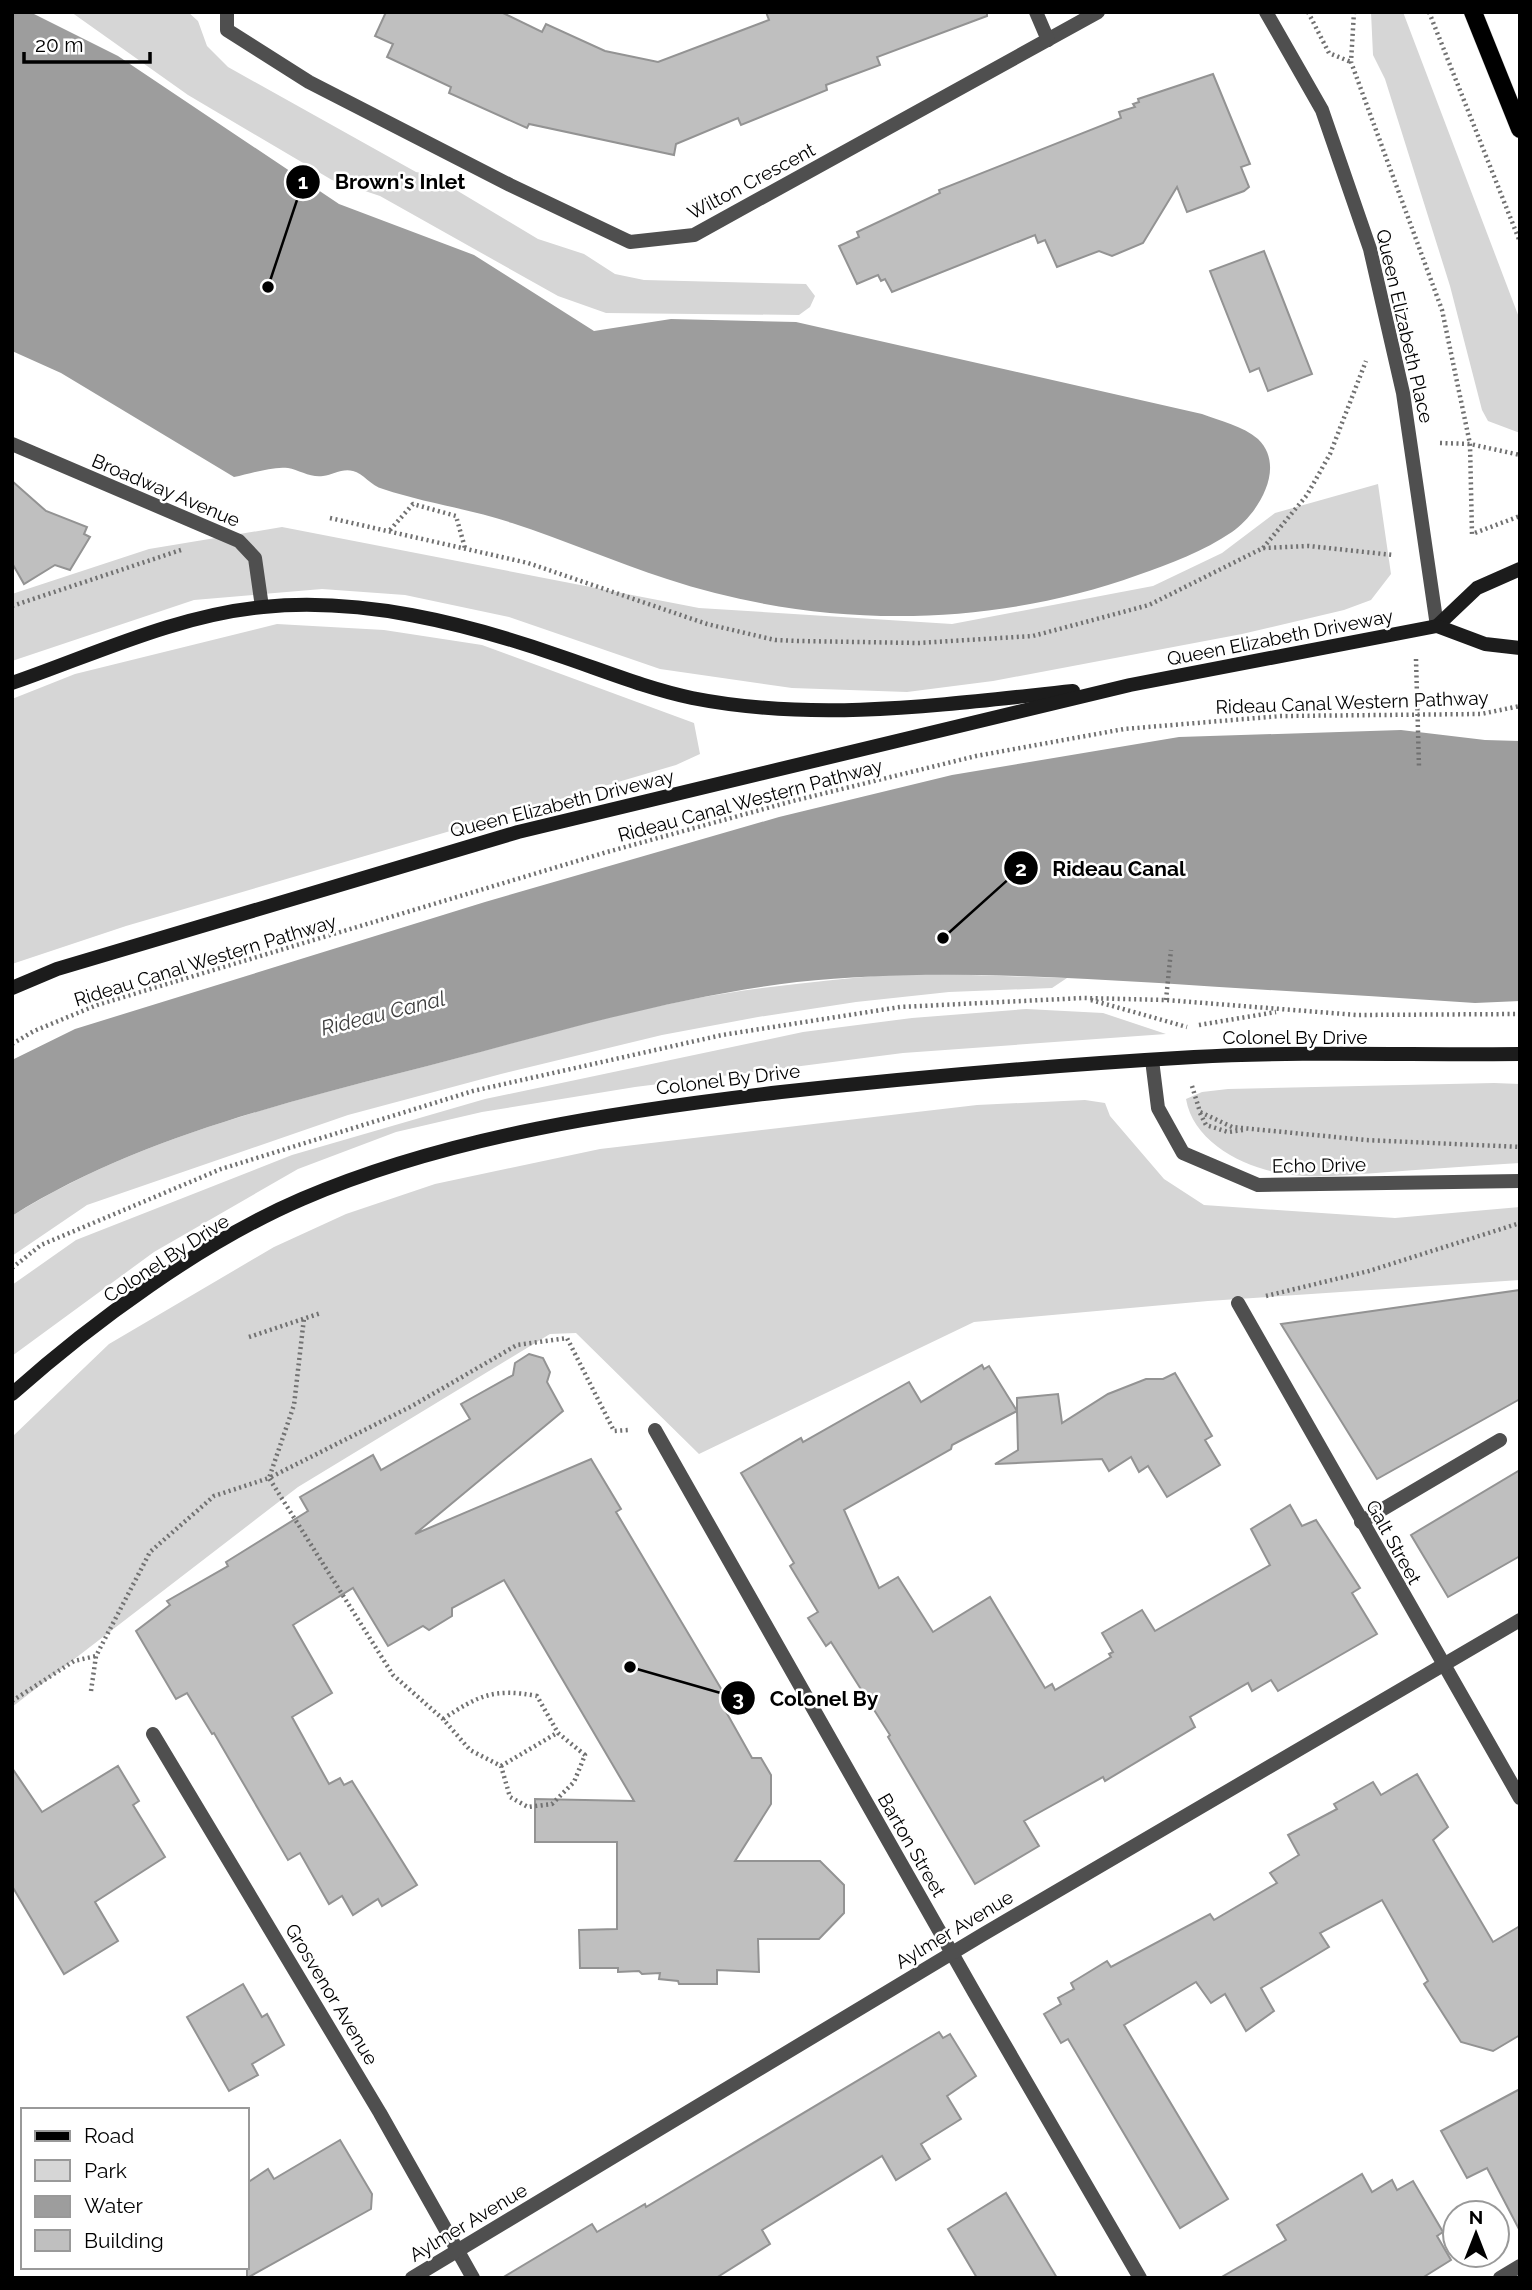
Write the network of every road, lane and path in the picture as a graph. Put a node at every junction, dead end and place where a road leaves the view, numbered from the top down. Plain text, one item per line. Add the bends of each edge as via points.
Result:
1 (227, 12) edge
2 (1036, 12) edge
3 (1098, 12) edge
4 (1266, 12) edge
5 (1308, 12) edge
6 (1354, 12) edge
7 (1429, 12) edge
8 (1473, 12) edge
9 (1048, 40) junction
10 (1351, 62) junction
11 (1520, 129) edge
12 (1520, 242) edge
13 (1387, 324) junction
14 (1411, 442) junction
15 (12, 444) edge
16 (1470, 444) junction
17 (1520, 455) edge
18 (1520, 516) edge
19 (330, 518) dead end
20 (390, 530) junction
21 (189, 548) dead end
22 (466, 548) junction
23 (1263, 548) junction
24 (1393, 555) dead end
25 (1520, 569) edge
26 (12, 606) edge
27 (262, 607) junction
28 (1437, 626) junction
29 (1416, 630) junction
30 (1520, 648) edge
31 (12, 683) edge
32 (1130, 685) junction
33 (1520, 706) edge
34 (1416, 715) junction
35 (1419, 767) dead end
36 (1171, 950) dead end
37 (12, 988) edge
38 (1083, 998) dead end
39 (1166, 1000) dead end
40 (1283, 1011) dead end
41 (1188, 1027) junction
42 (12, 1044) edge
43 (1520, 1055) edge
44 (1190, 1057) junction
45 (1152, 1060) junction
46 (1520, 1147) edge
47 (1520, 1181) edge
48 (1520, 1223) edge
49 (1237, 1303) joint
50 (321, 1313) dead end
51 (304, 1318) junction
52 (249, 1337) dead end
53 (12, 1394) edge
54 (654, 1430) joint
55 (1500, 1440) dead end
56 (270, 1478) junction
57 (1361, 1522) junction
58 (1520, 1620) edge
59 (96, 1656) junction
60 (1443, 1667) junction
61 (91, 1691) dead end
62 (12, 1701) edge
63 (443, 1720) junction
64 (558, 1733) junction
65 (153, 1734) dead end
66 (501, 1766) junction
67 (1520, 1798) edge
68 (953, 1953) junction
69 (457, 2251) junction
70 (1520, 2266) edge
71 (412, 2278) edge
72 (473, 2278) edge
73 (1140, 2278) edge
74 (1500, 2278) edge

1 - 9 street, Wilton Crescent via 227,30 309,82 630,242 694,235
2 - 9 street
3 - 9 street, Wilton Crescent
4 - 13 street, Queen Elizabeth Place via 1322,110 1370,248
5 - 10 path via 1329,52
6 - 10 path
7 - 12 path
8 - 11 main road
10 - 16 path via 1442,310
13 - 14 street, Queen Elizabeth Place
13 - 23 path via 1359,373 1307,495
14 - 16 path
14 - 28 street, Queen Elizabeth Place
15 - 27 street, Broadway Avenue via 239,541 255,558
16 - 17 path
16 - 18 path via 1472,534
19 - 20 path
20 - 22 path
20 - 22 path via 413,503 456,516
21 - 26 path
22 - 23 path via 528,562 669,612 775,640 918,643 999,640 1066,629 1149,605
23 - 24 path via 1309,546
25 - 28 main road via 1476,588
27 - 31 main road, Queen Elizabeth Driveway via 163,631
27 - 32 main road, Queen Elizabeth Driveway via 310,605 417,617 513,640 650,688 789,709 905,707
28 - 29 main road, Queen Elizabeth Driveway
28 - 30 main road via 1485,644
29 - 32 main road, Queen Elizabeth Driveway
29 - 34 path
32 - 37 main road, Queen Elizabeth Driveway via 518,832 57,969
33 - 34 path, Rideau Canal Western Pathway via 1482,714
34 - 35 path
34 - 42 path, Rideau Canal Western Pathway via 1281,716 1124,729 976,756 607,852 97,1005
36 - 39 path
38 - 41 path
40 - 41 path
41 - 44 path
43 - 44 main road, Colonel By Drive
44 - 45 main road, Colonel By Drive
44 - 46 path via 1200,1112 1223,1124 1366,1140
45 - 47 street, Echo Drive via 1158,1108 1183,1153 1258,1185
45 - 53 main road, Colonel By Drive via 893,1080 653,1107 427,1154 301,1200 205,1251 94,1328
48 - 49 path via 1369,1271
49 - 57 street, Galt Street
50 - 51 path
51 - 52 path
51 - 56 path via 294,1405
54 - 56 path via 614,1431 567,1338 517,1345
54 - 68 street, Barton Street
55 - 57 street
56 - 59 path via 214,1496 150,1552
56 - 63 path via 393,1675
57 - 60 street, Galt Street
58 - 60 street, Aylmer Avenue
59 - 61 path
59 - 62 path via 75,1661
60 - 67 street, Galt Street
60 - 68 street, Aylmer Avenue
63 - 64 path via 475,1698 512,1691 537,1696
63 - 66 path via 470,1750
64 - 66 path
64 - 66 path via 585,1755 574,1782 552,1804 528,1807 510,1797
65 - 69 street, Grosvenor Avenue via 380,2113
68 - 69 street, Aylmer Avenue
68 - 73 street, Barton Street
69 - 71 street, Aylmer Avenue
69 - 72 street, Grosvenor Avenue
70 - 74 street

